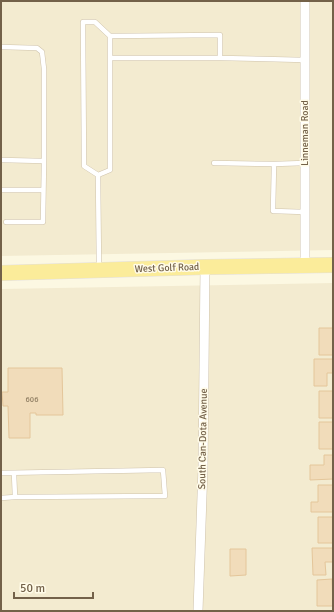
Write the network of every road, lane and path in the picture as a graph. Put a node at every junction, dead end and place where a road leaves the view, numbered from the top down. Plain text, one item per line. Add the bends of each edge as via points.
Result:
1 (305, 1) edge
2 (110, 36) junction
3 (1, 48) edge
4 (110, 58) junction
5 (220, 58) junction
6 (306, 60) junction
7 (1, 160) edge
8 (44, 161) junction
9 (214, 163) dead end
10 (305, 163) junction
11 (274, 164) junction
12 (98, 175) junction
13 (1, 190) edge
14 (43, 190) junction
15 (305, 212) junction
16 (6, 222) dead end
17 (333, 265) edge
18 (305, 266) junction
19 (205, 267) junction
20 (99, 270) junction
21 (1, 273) edge
22 (1, 473) edge
23 (14, 473) junction
24 (15, 497) junction
25 (1, 498) edge
26 (198, 611) edge

1 - 6 street, Linneman Road
2 - 4 lane
2 - 5 lane via 220,35
2 - 12 lane via 96,22 83,22 84,166
3 - 8 lane via 37,48 42,52
4 - 5 lane
4 - 12 lane via 110,170
5 - 6 lane
6 - 10 street, Linneman Road
7 - 8 lane
8 - 14 lane
9 - 11 lane
10 - 11 lane
10 - 15 street, Linneman Road
11 - 15 lane via 273,211
12 - 20 lane
13 - 14 lane
14 - 16 lane via 43,222
15 - 18 street, Linneman Road
17 - 18 main road, West Golf Road
18 - 19 main road, West Golf Road
19 - 20 main road, West Golf Road
19 - 26 street, South Can-Dota Avenue via 203,467
20 - 21 main road, West Golf Road
22 - 23 lane
23 - 24 lane
23 - 24 lane via 163,470 165,496
24 - 25 lane

